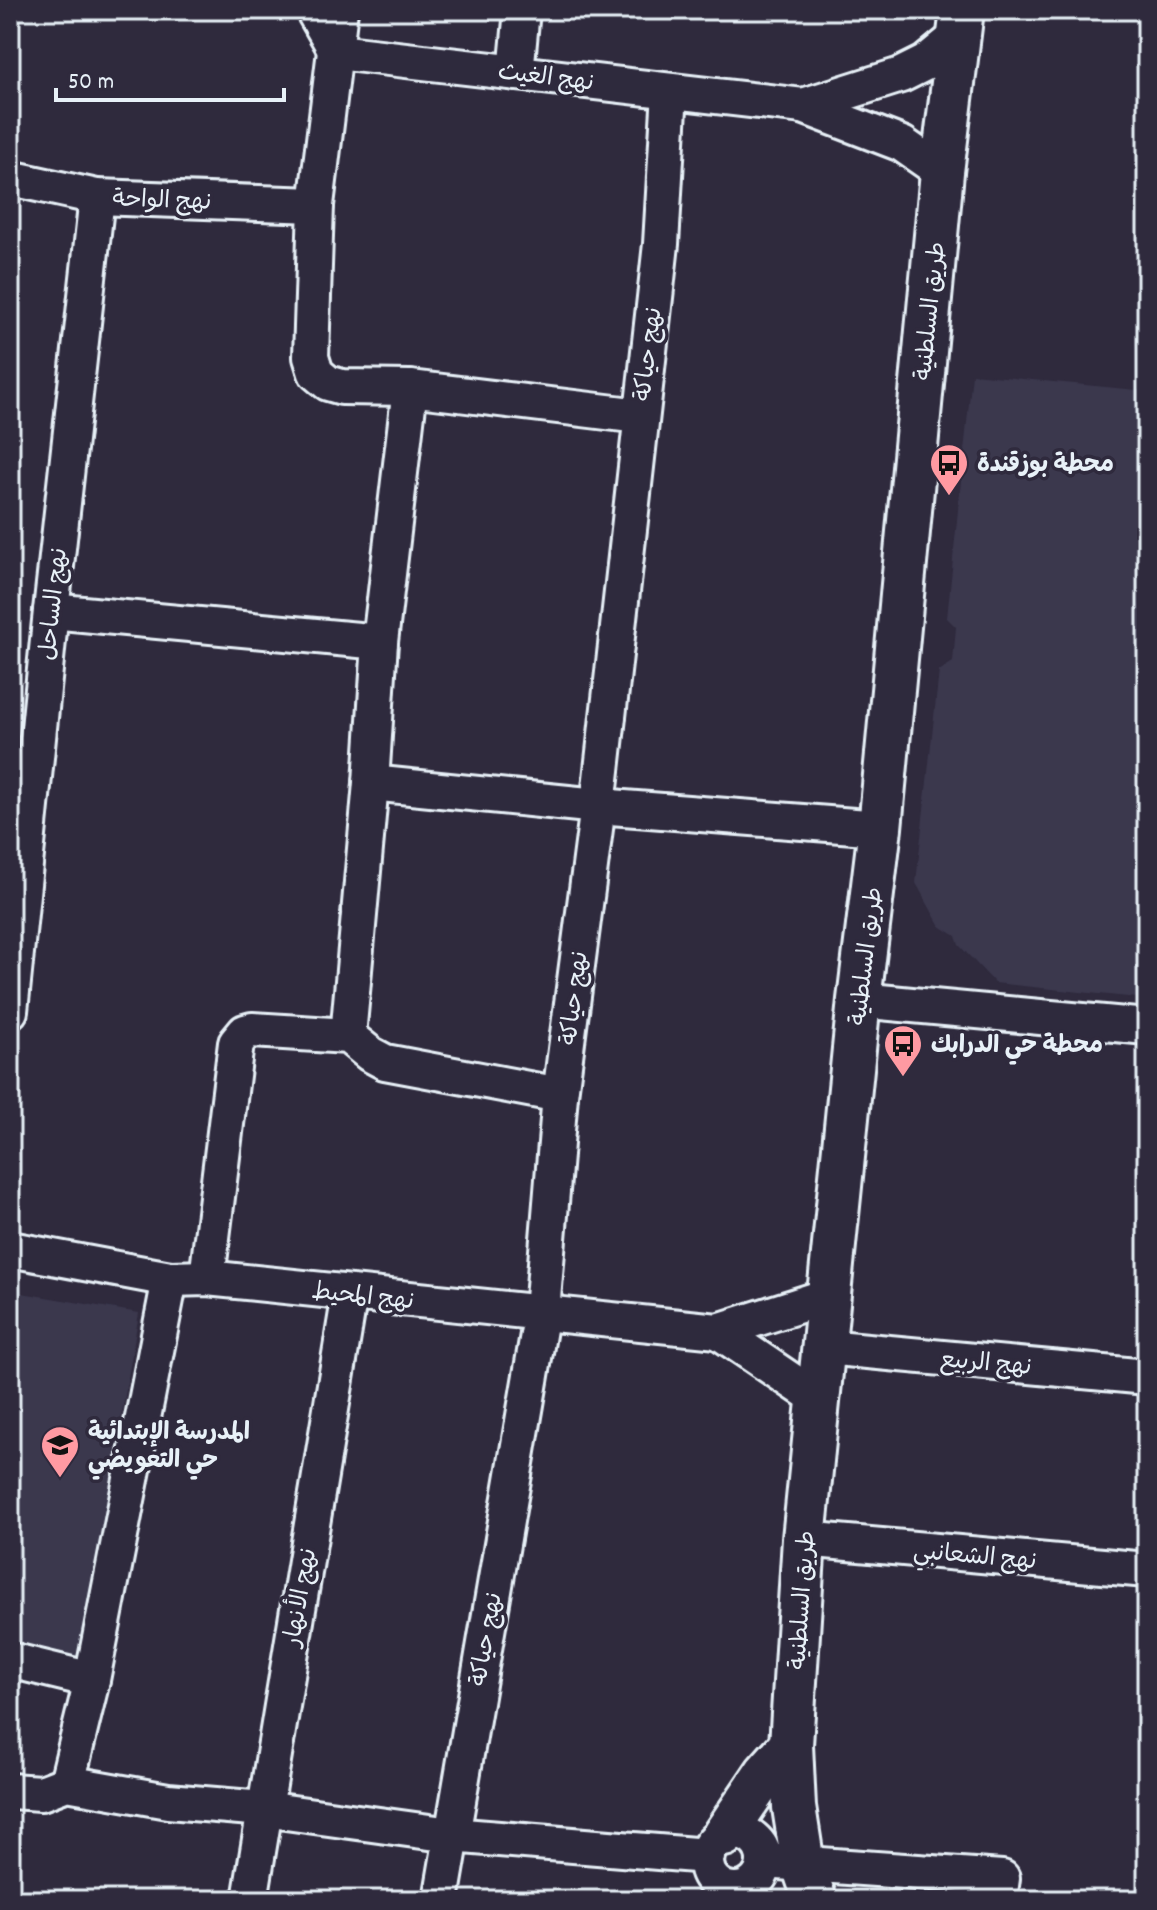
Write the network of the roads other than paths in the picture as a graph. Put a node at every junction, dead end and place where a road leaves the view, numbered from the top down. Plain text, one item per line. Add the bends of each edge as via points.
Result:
1 (313, 10) edge
2 (340, 10) edge
3 (522, 10) edge
4 (960, 22) edge
5 (337, 52) junction
6 (516, 73) junction
7 (670, 91) junction
8 (803, 106) junction
9 (942, 172) junction
10 (10, 178) edge
11 (97, 197) junction
12 (316, 205) junction
13 (410, 388) junction
14 (640, 416) junction
15 (51, 611) junction
16 (380, 642) junction
17 (371, 783) junction
18 (598, 806) junction
19 (880, 828) junction
20 (859, 1000) junction
21 (10, 1011) edge
22 (1147, 1027) edge
23 (348, 1036) junction
24 (560, 1095) junction
25 (10, 1249) edge
26 (207, 1278) junction
27 (170, 1279) junction
28 (350, 1294) junction
29 (831, 1295) junction
30 (542, 1311) junction
31 (718, 1331) junction
32 (825, 1347) junction
33 (1147, 1377) edge
34 (820, 1400) junction
35 (804, 1539) junction
36 (1147, 1570) edge
37 (10, 1660) edge
38 (92, 1680) junction
39 (791, 1745) junction
40 (67, 1783) junction
41 (10, 1791) edge
42 (264, 1809) junction
43 (451, 1835) junction
44 (715, 1845) junction
45 (794, 1875) edge
46 (723, 1894) edge
47 (250, 1900) edge
48 (441, 1900) edge
49 (999, 1900) edge

1 - 5 street
2 - 5 street
3 - 6 street
4 - 8 street, نهج الغيث via 925,63
4 - 9 main road, طريق السلطنية
5 - 6 street, نهج الغيث
5 - 12 street
6 - 7 street, نهج الغيث
7 - 8 street, نهج الغيث
7 - 14 street, نهج حياكة via 661,244
8 - 9 street, نهج الغيث via 902,144
9 - 19 main road, طريق السلطنية
10 - 11 street, نهج الواحة
11 - 12 street, نهج الواحة
11 - 15 street, نهج الساحل
12 - 13 street via 311,357 316,373 342,387
13 - 14 street
13 - 16 street
14 - 18 street, نهج حياكة
15 - 16 street
15 - 21 street, نهج الساحل
16 - 17 street
17 - 18 street
17 - 23 street
18 - 19 street
18 - 24 street, نهج حياكة
19 - 20 main road, طريق السلطنية
20 - 22 street
20 - 29 main road, طريق السلطنية
23 - 24 street via 385,1062
23 - 26 street via 252,1030 236,1043
24 - 30 street, نهج حياكة
25 - 27 street, نهج المحيط
26 - 27 street, نهج المحيط
26 - 28 street, نهج المحيط
27 - 38 street
28 - 30 street, نهج المحيط
28 - 42 street, نهج الأنهار
29 - 31 street, نهج المحيط
29 - 32 main road, طريق السلطنية
30 - 31 street, نهج المحيط
30 - 43 street, نهج حياكة
31 - 34 street, نهج المحيط
32 - 33 street, نهج الربيع
32 - 34 main road, طريق السلطنية
34 - 35 main road, طريق السلطنية
35 - 36 street, نهج الشعانبي
35 - 39 main road, طريق السلطنية
37 - 38 street
38 - 40 street
39 - 44 main road
39 - 45 main road, طريق السلطنية
40 - 41 street via 41,1793
40 - 42 street via 168,1801
42 - 43 street
42 - 47 street, نهج الأنهار
43 - 44 street
43 - 48 street, نهج حياكة
44 - 45 street via 738,1833 751,1837
44 - 46 street via 710,1875
45 - 46 street via 762,1872 746,1888
45 - 49 street via 1002,1878

